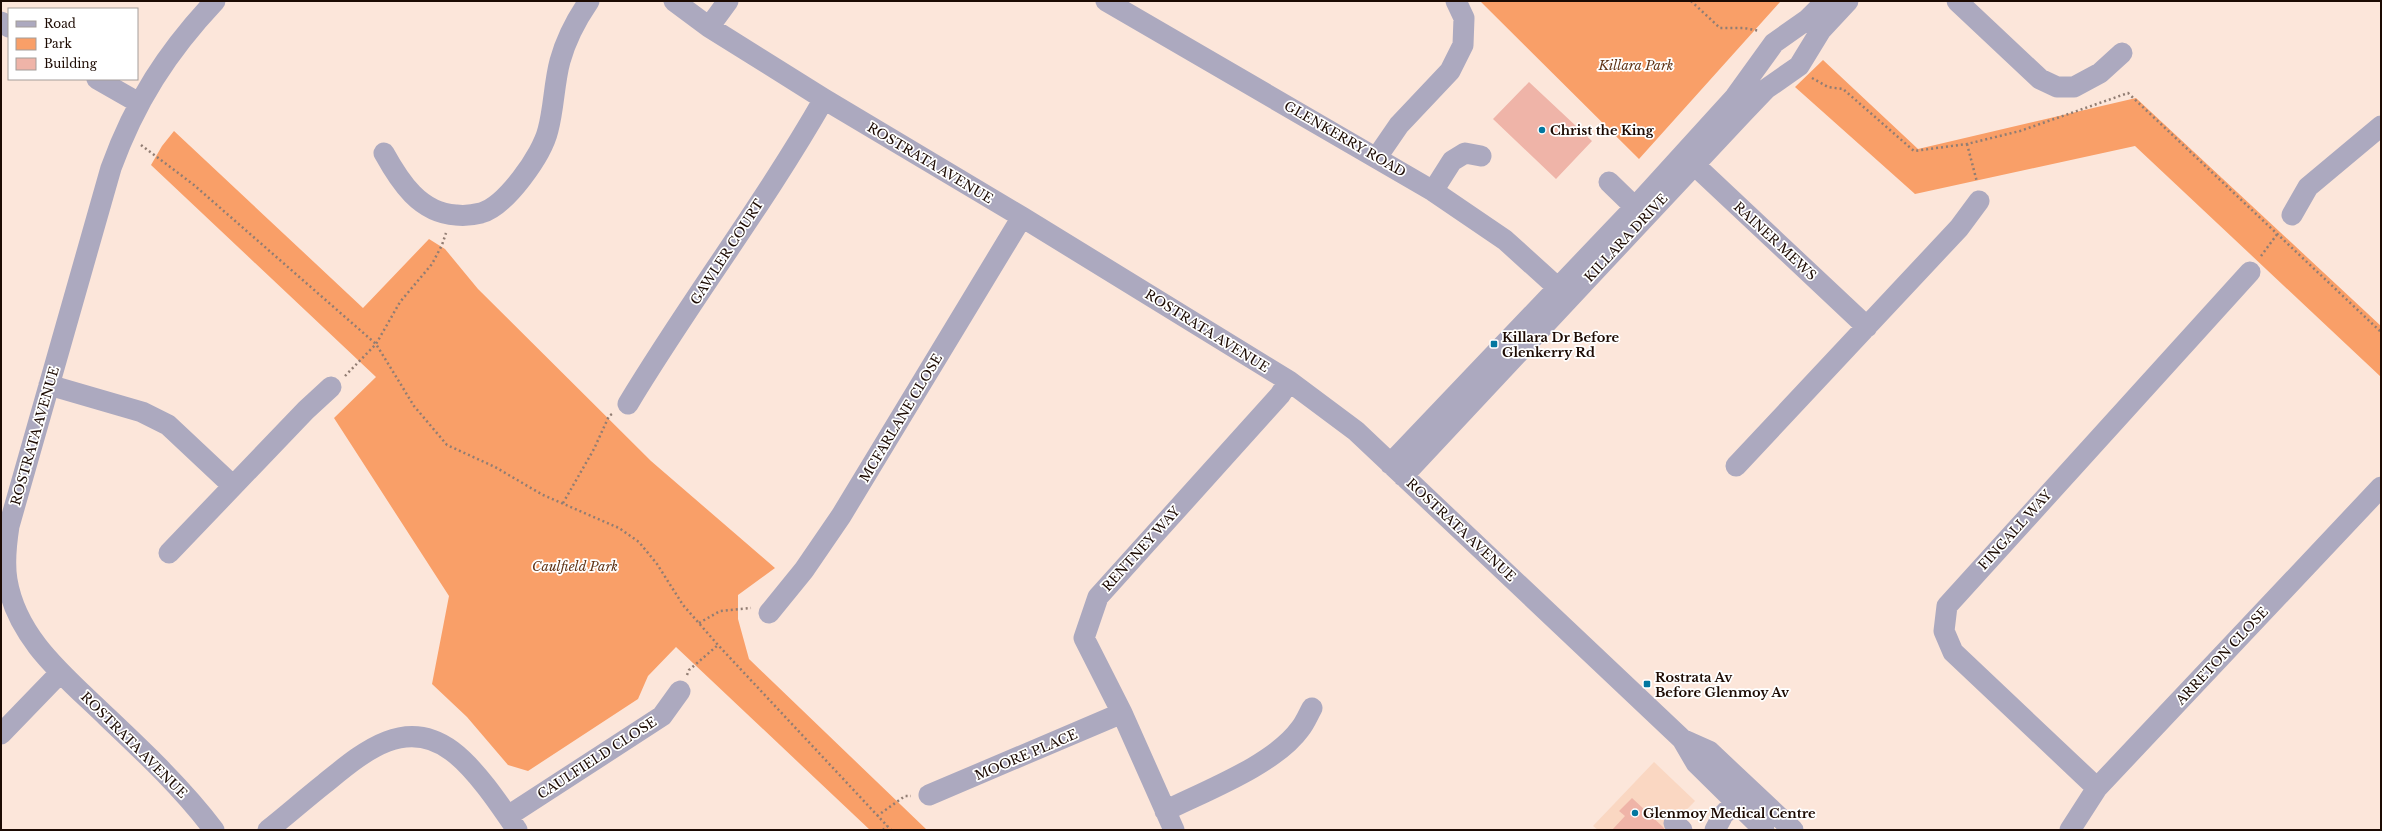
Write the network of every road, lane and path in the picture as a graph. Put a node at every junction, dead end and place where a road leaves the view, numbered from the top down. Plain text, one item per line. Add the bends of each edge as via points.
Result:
1 (216, 1) edge
2 (589, 1) edge
3 (674, 1) edge
4 (728, 1) edge
5 (1106, 1) edge
6 (1456, 1) edge
7 (1691, 1) edge
8 (1826, 1) edge
9 (1848, 1) edge
10 (1957, 1) edge
11 (709, 27) junction
12 (1765, 34) dead end
13 (2122, 53) dead end
14 (1808, 74) dead end
15 (99, 80) edge
16 (824, 99) junction
17 (139, 103) junction
18 (2381, 126) edge
19 (124, 133) junction
20 (1967, 144) junction
21 (384, 153) dead end
22 (1481, 156) dead end
23 (1377, 157) junction
24 (1689, 159) junction
25 (1609, 182) dead end
26 (1432, 191) junction
27 (1980, 201) joint
28 (1640, 212) junction
29 (450, 215) junction
30 (2292, 215) joint
31 (1022, 217) junction
32 (2278, 233) junction
33 (2250, 272) joint
34 (1563, 293) junction
35 (1867, 327) junction
36 (2381, 332) edge
37 (376, 344) junction
38 (1289, 381) junction
39 (49, 385) junction
40 (331, 387) joint
41 (628, 404) joint
42 (1736, 466) dead end
43 (1397, 470) junction
44 (233, 486) junction
45 (2381, 487) edge
46 (563, 503) junction
47 (169, 553) dead end
48 (769, 613) joint
49 (699, 623) junction
50 (718, 645) junction
51 (60, 673) junction
52 (680, 691) joint
53 (1312, 708) dead end
54 (1122, 713) junction
55 (1, 734) edge
56 (2098, 788) junction
57 (929, 795) joint
58 (1748, 801) junction
59 (1165, 812) junction
60 (878, 816) junction
61 (512, 823) edge
62 (887, 826) junction
63 (214, 830) edge
64 (268, 830) edge
65 (883, 830) edge
66 (891, 830) edge
67 (1174, 830) edge
68 (1715, 830) edge
69 (1726, 830) edge
70 (1764, 830) edge
71 (1793, 830) edge
72 (2070, 830) edge

1 - 17 street, ROSTRATA AVENUE via 176,45
2 - 29 street via 576,20 564,50 548,131 537,158 519,181 493,206 482,213
3 - 11 street, ROSTRATA AVENUE
4 - 11 street
5 - 23 street, GLENKERRY ROAD
6 - 23 street via 1464,18 1463,45 1450,71 1399,125
7 - 12 path via 1720,28 1749,28
8 - 24 street, KILLARA DRIVE via 1774,43
9 - 24 street, KILLARA DRIVE via 1821,30 1800,66 1766,89
10 - 13 street via 2040,78 2057,87 2074,87 2094,77
11 - 16 street, ROSTRATA AVENUE
14 - 20 path via 1828,87 1843,89 1914,151
15 - 17 street
16 - 31 street, ROSTRATA AVENUE
16 - 41 street, GAWLER COURT
17 - 19 street, ROSTRATA AVENUE
18 - 30 street via 2308,187
19 - 37 path via 194,185
19 - 39 street, ROSTRATA AVENUE via 111,168
20 - 27 path
20 - 32 path via 2020,131 2128,94
21 - 29 street via 411,194 430,208
22 - 26 street via 1465,153 1452,161
23 - 26 street, GLENKERRY ROAD
24 - 28 street, KILLARA DRIVE
24 - 35 street, RAINER MEWS
25 - 28 street
26 - 34 street, GLENKERRY ROAD via 1505,240
27 - 35 street via 1959,228
28 - 34 street, KILLARA DRIVE
29 - 37 path via 442,245 432,264 400,302
30 - 32 path
31 - 38 street, ROSTRATA AVENUE
31 - 48 street, MCFARLANE CLOSE via 841,516 804,570
32 - 33 path
32 - 36 path
33 - 56 street, FINGALL WAY via 1947,606 1944,632 1953,652
34 - 43 street, KILLARA DRIVE
35 - 42 street
37 - 40 path via 352,370
37 - 46 path via 414,406 447,445
38 - 43 street, ROSTRATA AVENUE via 1356,431
38 - 54 street, RENTNEY WAY via 1280,395 1098,598 1084,638
39 - 44 street via 142,412 168,425
39 - 51 street, ROSTRATA AVENUE via 9,526 5,556 7,581 14,605 30,635
40 - 44 street
41 - 46 path via 609,416 594,449
43 - 58 street, ROSTRATA AVENUE via 1682,739 1696,763
44 - 47 street
45 - 56 street, ARRETON CLOSE
46 - 49 path via 618,528 638,542
48 - 49 path via 748,607 720,611
49 - 50 path
50 - 52 path via 688,670
50 - 60 path
51 - 55 street
51 - 63 street, ROSTRATA AVENUE via 162,770
52 - 61 street, CAULFIELD CLOSE via 662,716
53 - 59 street via 1300,730 1277,751 1255,766
54 - 57 street, MOORE PLACE
54 - 59 street, RENTNEY WAY
56 - 72 street, ARRETON CLOSE
57 - 60 path via 905,796
58 - 68 street via 1723,815
58 - 69 street
58 - 70 street, ROSTRATA AVENUE
58 - 71 street, ROSTRATA AVENUE
59 - 67 street, RENTNEY WAY
60 - 62 path
61 - 64 street via 452,751 433,740 415,736 393,738 359,756
62 - 65 path
62 - 66 path

